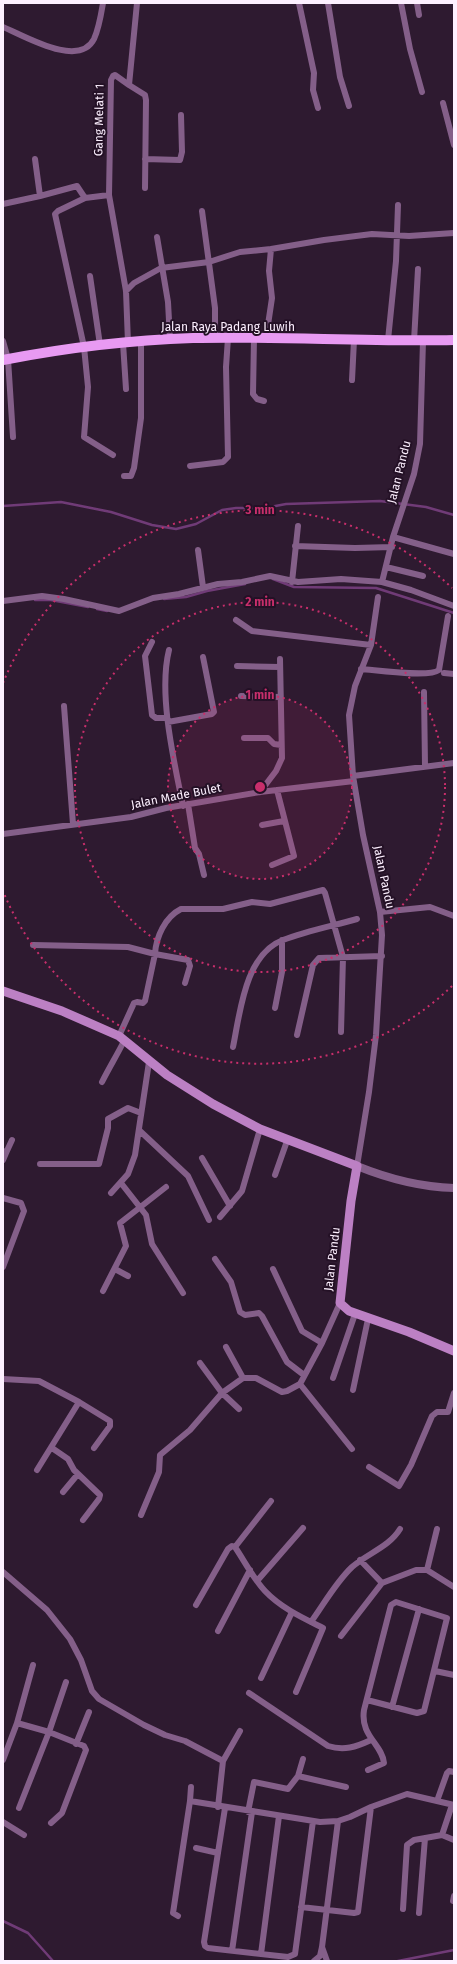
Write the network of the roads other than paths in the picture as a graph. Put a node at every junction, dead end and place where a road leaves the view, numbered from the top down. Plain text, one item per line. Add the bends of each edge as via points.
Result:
1 (103, 3) edge
2 (137, 3) edge
3 (299, 3) edge
4 (328, 3) edge
5 (401, 3) edge
6 (417, 3) edge
7 (420, 15) dead end
8 (3, 27) edge
9 (129, 85) junction
10 (422, 92) dead end
11 (443, 103) dead end
12 (349, 106) dead end
13 (318, 108) dead end
14 (181, 115) dead end
15 (454, 145) edge
16 (36, 159) dead end
17 (145, 159) junction
18 (145, 188) dead end
19 (109, 195) junction
20 (40, 196) junction
21 (85, 198) junction
22 (3, 204) edge
23 (398, 206) dead end
24 (202, 211) dead end
25 (454, 233) edge
26 (397, 236) junction
27 (157, 237) dead end
28 (271, 249) junction
29 (209, 262) junction
30 (161, 268) junction
31 (418, 269) dead end
32 (90, 276) dead end
33 (126, 291) junction
34 (216, 338) junction
35 (228, 338) junction
36 (254, 338) junction
37 (266, 338) junction
38 (170, 339) junction
39 (354, 340) junction
40 (388, 340) junction
41 (454, 340) edge
42 (3, 341) edge
43 (142, 341) junction
44 (419, 341) junction
45 (126, 343) junction
46 (100, 345) junction
47 (84, 347) junction
48 (5, 360) edge
49 (352, 380) dead end
50 (126, 389) dead end
51 (264, 401) dead end
52 (13, 437) dead end
53 (113, 456) dead end
54 (190, 466) dead end
55 (124, 476) dead end
56 (298, 526) dead end
57 (393, 537) junction
58 (295, 546) junction
59 (392, 547) junction
60 (198, 550) dead end
61 (454, 554) edge
62 (386, 567) junction
63 (422, 576) dead end
64 (292, 582) junction
65 (382, 582) junction
66 (203, 587) junction
67 (378, 597) dead end
68 (3, 601) edge
69 (454, 606) edge
70 (448, 616) dead end
71 (236, 620) dead end
72 (152, 642) dead end
73 (372, 645) junction
74 (169, 650) dead end
75 (203, 657) dead end
76 (280, 659) dead end
77 (237, 666) dead end
78 (280, 667) junction
79 (361, 669) junction
80 (444, 673) dead end
81 (454, 674) edge
82 (424, 692) dead end
83 (241, 696) dead end
84 (280, 697) junction
85 (64, 706) dead end
86 (168, 720) junction
87 (244, 738) dead end
88 (281, 745) junction
89 (454, 763) edge
90 (425, 766) junction
91 (354, 778) junction
92 (277, 790) junction
93 (260, 792) junction
94 (186, 805) junction
95 (284, 821) junction
96 (73, 824) junction
97 (262, 825) dead end
98 (3, 834) edge
99 (272, 865) dead end
100 (204, 875) dead end
101 (380, 912) junction
102 (454, 916) edge
103 (357, 919) dead end
104 (335, 925) junction
105 (282, 940) junction
106 (33, 945) dead end
107 (155, 954) junction
108 (382, 956) junction
109 (343, 957) junction
110 (185, 983) dead end
111 (3, 992) edge
112 (275, 1008) dead end
113 (341, 1032) dead end
114 (297, 1036) dead end
115 (122, 1039) junction
116 (233, 1047) dead end
117 (149, 1062) junction
118 (102, 1082) dead end
119 (141, 1113) junction
120 (260, 1129) junction
121 (140, 1131) junction
122 (12, 1140) dead end
123 (287, 1141) junction
124 (4, 1152) edge
125 (202, 1158) dead end
126 (3, 1160) edge
127 (40, 1164) dead end
128 (356, 1166) junction
129 (275, 1175) dead end
130 (121, 1183) junction
131 (166, 1187) dead end
132 (454, 1188) edge
133 (111, 1193) dead end
134 (3, 1198) edge
135 (140, 1206) junction
136 (230, 1206) junction
137 (220, 1217) dead end
138 (209, 1220) dead end
139 (215, 1259) dead end
140 (3, 1266) edge
141 (115, 1269) junction
142 (273, 1269) dead end
143 (128, 1276) dead end
144 (104, 1291) dead end
145 (183, 1293) dead end
146 (340, 1303) junction
147 (355, 1314) junction
148 (368, 1318) junction
149 (322, 1343) junction
150 (226, 1347) dead end
151 (454, 1351) edge
152 (200, 1363) dead end
153 (304, 1376) junction
154 (243, 1378) junction
155 (333, 1378) dead end
156 (3, 1379) edge
157 (300, 1384) junction
158 (353, 1390) dead end
159 (222, 1393) junction
160 (454, 1393) edge
161 (77, 1404) junction
162 (239, 1409) dead end
163 (52, 1448) junction
164 (94, 1448) dead end
165 (352, 1449) dead end
166 (369, 1467) dead end
167 (37, 1470) dead end
168 (78, 1474) junction
169 (63, 1492) dead end
170 (271, 1501) dead end
171 (140, 1515) dead end
172 (82, 1520) dead end
173 (303, 1528) dead end
174 (400, 1529) dead end
175 (436, 1529) dead end
176 (235, 1547) junction
177 (360, 1560) junction
178 (250, 1570) junction
179 (427, 1570) junction
180 (3, 1572) edge
181 (257, 1581) junction
182 (382, 1583) junction
183 (454, 1587) edge
184 (196, 1604) dead end
185 (419, 1609) junction
186 (292, 1612) junction
187 (311, 1622) junction
188 (218, 1631) dead end
189 (341, 1636) dead end
190 (33, 1665) dead end
191 (435, 1671) junction
192 (454, 1675) edge
193 (261, 1678) dead end
194 (66, 1682) dead end
195 (296, 1692) dead end
196 (249, 1693) dead end
197 (367, 1700) junction
198 (392, 1707) junction
199 (89, 1712) dead end
200 (17, 1723) junction
201 (240, 1731) dead end
202 (49, 1732) junction
203 (371, 1740) junction
204 (76, 1744) junction
205 (303, 1759) dead end
206 (3, 1760) edge
207 (223, 1761) junction
208 (368, 1770) dead end
209 (454, 1772) edge
210 (298, 1776) junction
211 (191, 1787) dead end
212 (346, 1787) dead end
213 (190, 1801) junction
214 (437, 1801) junction
215 (453, 1805) edge
216 (218, 1807) junction
217 (371, 1807) junction
218 (19, 1808) dead end
219 (225, 1808) junction
220 (250, 1812) junction
221 (279, 1816) junction
222 (312, 1821) junction
223 (338, 1821) junction
224 (3, 1822) edge
225 (51, 1823) dead end
226 (24, 1835) dead end
227 (442, 1835) junction
228 (426, 1838) junction
229 (454, 1840) edge
230 (196, 1848) dead end
231 (218, 1853) junction
232 (301, 1907) junction
233 (402, 1909) dead end
234 (327, 1910) junction
235 (419, 1913) dead end
236 (178, 1916) dead end
237 (322, 1947) junction
238 (232, 1951) junction
239 (261, 1954) junction
240 (314, 1961) edge
241 (327, 1961) edge

1 - 8 street via 93,41 88,46 70,53 46,46
2 - 9 street
3 - 13 street via 314,73 313,90
4 - 12 street via 340,77
5 - 10 street via 411,56
6 - 7 street
9 - 17 street via 145,95
9 - 19 street, Gang Melati 1 via 116,75 112,77
11 - 15 street
14 - 17 street via 180,160
16 - 20 street
17 - 18 street
19 - 21 street
19 - 33 street
20 - 21 street via 77,186
20 - 22 street
21 - 47 street via 55,214
23 - 26 street
24 - 29 street
25 - 26 street
26 - 28 street via 351,236
26 - 40 street
27 - 30 street
28 - 29 street via 240,252
28 - 37 street via 269,271 272,298
29 - 30 street
29 - 34 street
30 - 33 street via 134,283
30 - 38 street via 168,302
31 - 44 street, Jalan Pandu
32 - 46 street
33 - 45 street
34 - 35 main road, Jalan Raya Padang Luwih
34 - 38 main road, Jalan Raya Padang Luwih
35 - 36 main road, Jalan Raya Padang Luwih
35 - 54 street via 228,457 223,462
36 - 37 main road, Jalan Raya Padang Luwih
36 - 51 street via 253,394 257,400
37 - 39 main road, Jalan Raya Padang Luwih
38 - 43 main road, Jalan Raya Padang Luwih
39 - 40 main road, Jalan Raya Padang Luwih
39 - 49 street
40 - 44 main road, Jalan Raya Padang Luwih
41 - 44 main road, Jalan Raya Padang Luwih
42 - 48 street
43 - 45 main road, Jalan Raya Padang Luwih
43 - 55 street via 141,418 134,468 131,476
44 - 57 street, Jalan Pandu via 420,444
45 - 46 main road, Jalan Raya Padang Luwih
45 - 50 street
46 - 47 main road, Jalan Raya Padang Luwih
47 - 48 main road, Jalan Raya Padang Luwih
47 - 53 street via 88,387 84,437
48 - 52 street
56 - 58 street
57 - 59 street, Jalan Pandu
57 - 61 street
58 - 59 street
58 - 64 street
59 - 62 street, Jalan Pandu
60 - 66 street
62 - 63 street
62 - 65 street, Jalan Pandu
64 - 65 street via 341,579
64 - 66 street via 265,576
65 - 69 street
66 - 68 street via 149,599 119,612 42,596
67 - 73 street, Jalan Pandu
70 - 79 street via 439,670 436,672 424,674
71 - 73 street via 252,631
72 - 86 street via 145,656 152,715
73 - 79 street, Jalan Pandu
74 - 86 street via 166,666
75 - 86 street via 214,712
76 - 78 street
77 - 78 street
78 - 84 street
79 - 91 street, Jalan Pandu via 351,698 349,715
80 - 81 street
82 - 90 street
83 - 84 street
84 - 88 street
85 - 96 street
86 - 94 street
87 - 88 street via 268,738 274,744
88 - 93 street via 282,758 279,767
89 - 90 street, Jalan Made Bulet
90 - 91 street, Jalan Made Bulet
91 - 92 street, Jalan Made Bulet
91 - 101 street, Jalan Pandu via 363,835
92 - 93 street, Jalan Made Bulet
92 - 95 street
93 - 94 street, Jalan Made Bulet
94 - 96 street, Jalan Made Bulet via 131,817
94 - 100 street
95 - 97 street
95 - 99 street via 294,856
96 - 98 street, Jalan Made Bulet
101 - 102 street via 430,907
101 - 108 street, Jalan Pandu
103 - 104 street
104 - 105 street
104 - 107 street via 326,893 321,889 270,904 252,902 223,909 181,909 174,913 160,931
104 - 109 street
105 - 112 street via 282,972
105 - 116 street via 264,953 253,970
106 - 107 street via 128,947
107 - 110 street via 188,960 190,966
107 - 115 street via 145,1000 143,1004 134,1003
108 - 109 street
108 - 128 street, Jalan Pandu via 369,1092
109 - 113 street
109 - 114 street via 319,958 314,962
111 - 115 main road via 79,1017
115 - 117 main road
115 - 118 street
117 - 119 street
117 - 120 main road via 213,1104
119 - 121 street
119 - 127 street via 128,1108 108,1119 99,1164
120 - 123 main road
120 - 136 street via 242,1191
121 - 130 street via 132,1165
121 - 138 street via 188,1176
122 - 124 street
123 - 128 main road
123 - 129 street
124 - 126 street
125 - 136 street
128 - 132 street via 426,1187
128 - 146 main road, Jalan Pandu
130 - 133 street
130 - 135 street
131 - 135 street
134 - 140 street via 21,1203 24,1211
135 - 141 street via 120,1223 126,1243
135 - 145 street via 148,1220 152,1244
136 - 137 street
139 - 153 street via 231,1282 240,1312 245,1315 259,1313 287,1362
141 - 143 street
141 - 144 street
142 - 149 street via 302,1332
146 - 147 main road, Jalan Pandu
146 - 149 street
147 - 148 main road, Jalan Pandu
147 - 155 street
148 - 151 main road, Jalan Pandu
148 - 158 street
149 - 153 street
150 - 154 street
152 - 159 street
153 - 157 street
154 - 157 street via 256,1378 277,1391 289,1390
154 - 159 street
156 - 161 street via 39,1381
157 - 165 street
159 - 162 street
159 - 171 street via 190,1430 160,1455 159,1472
160 - 166 street via 448,1412 437,1412 432,1416 399,1486
161 - 163 street
161 - 164 street via 110,1421 110,1426
163 - 167 street
163 - 168 street via 68,1460
168 - 169 street
168 - 172 street via 100,1494 99,1499
170 - 176 street
173 - 181 street
174 - 177 street via 393,1540
175 - 179 street
176 - 178 street
176 - 184 street via 228,1549
177 - 182 street
177 - 187 street via 344,1576
178 - 181 street
178 - 188 street
179 - 182 street via 416,1570
179 - 183 street
180 - 207 street via 47,1610 70,1639 95,1696 144,1725 185,1741
181 - 186 street via 272,1598
182 - 189 street
185 - 191 street via 447,1618
185 - 197 street via 396,1602 391,1605
185 - 198 street
186 - 187 street
186 - 193 street
187 - 195 street via 323,1628
190 - 200 street
191 - 192 street
191 - 198 street via 424,1711 417,1713
194 - 202 street
196 - 203 street via 328,1746 337,1749 350,1748
197 - 198 street
197 - 203 street via 363,1717
199 - 204 street
200 - 202 street
200 - 206 street
201 - 207 street
202 - 204 street
202 - 218 street
203 - 208 street via 384,1763
204 - 225 street via 85,1748 86,1754 62,1813
205 - 210 street
207 - 216 street
209 - 214 street via 446,1773
210 - 212 street
210 - 220 street via 291,1787 285,1789 254,1782
211 - 213 street
213 - 216 street
213 - 236 street via 173,1913
214 - 215 street
214 - 217 street via 407,1794
215 - 227 street
216 - 219 street
217 - 223 street
217 - 234 street via 359,1910 354,1913
219 - 220 street
219 - 231 street
220 - 221 street
220 - 238 street
221 - 222 street
221 - 239 street
222 - 223 street
222 - 232 street
223 - 234 street
224 - 226 street
227 - 228 street
227 - 229 street
228 - 233 street via 410,1842 406,1847
228 - 235 street
230 - 231 street
231 - 238 street via 204,1944 208,1948
232 - 234 street
232 - 239 street via 295,1954 288,1957
234 - 237 street
237 - 240 street via 320,1956
237 - 241 street
238 - 239 street

